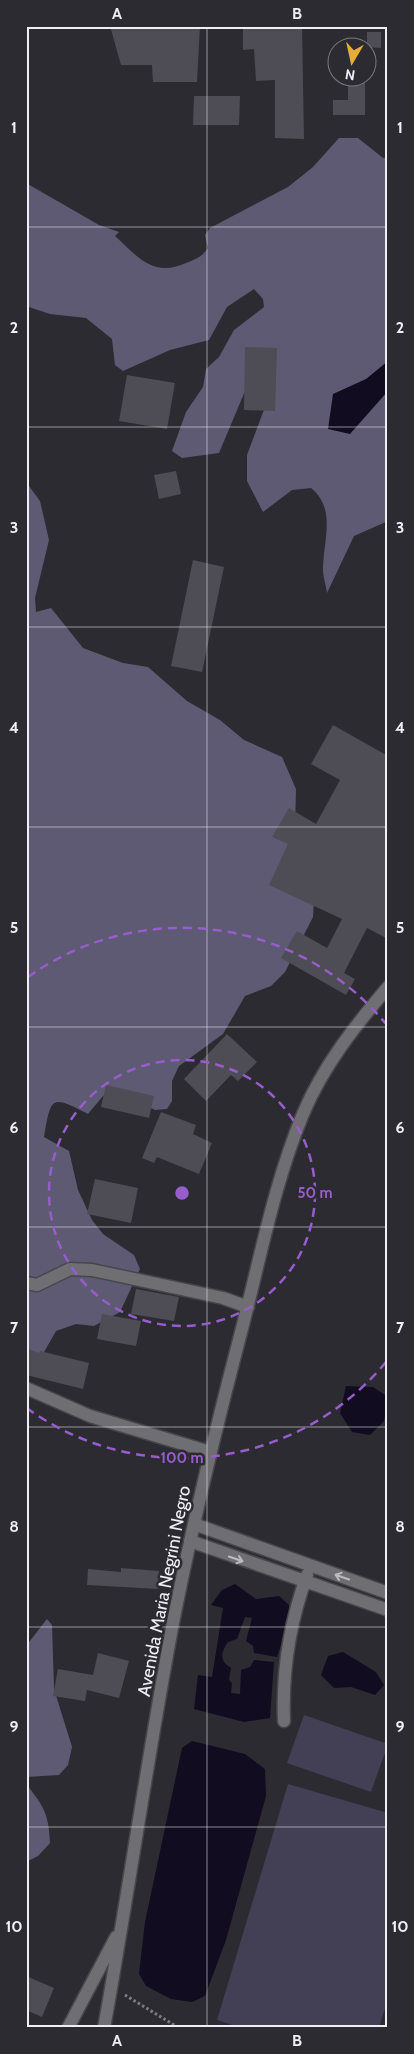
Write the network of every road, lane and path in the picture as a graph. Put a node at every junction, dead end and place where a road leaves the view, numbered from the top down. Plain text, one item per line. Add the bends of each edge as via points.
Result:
1 (388, 987) edge
2 (26, 1283) edge
3 (248, 1307) junction
4 (26, 1388) edge
5 (210, 1452) junction
6 (194, 1524) junction
7 (190, 1541) junction
8 (311, 1566) junction
9 (305, 1582) junction
10 (388, 1593) edge
11 (388, 1610) edge
12 (284, 1721) dead end
13 (122, 1926) junction
14 (111, 1988) junction
15 (68, 2028) edge
16 (104, 2028) edge
17 (179, 2028) edge

1 - 3 street, Avenida Maria Negrini Negro via 336,1053 304,1114 274,1207
2 - 3 street via 37,1285 70,1269 92,1270 224,1298
3 - 5 street, Avenida Maria Negrini Negro
4 - 5 street via 90,1416
5 - 6 street, Avenida Maria Negrini Negro
6 - 7 street, Avenida Maria Negrini Negro
6 - 8 street
7 -> 9 street
7 - 13 street, Avenida Maria Negrini Negro
8 - 9 street
10 -> 8 street
9 - 11 street
9 - 12 street via 288,1650 283,1686
13 - 14 street, Avenida Maria Negrini Negro
13 - 15 street
14 - 16 street, Avenida Maria Negrini Negro
14 - 17 path

